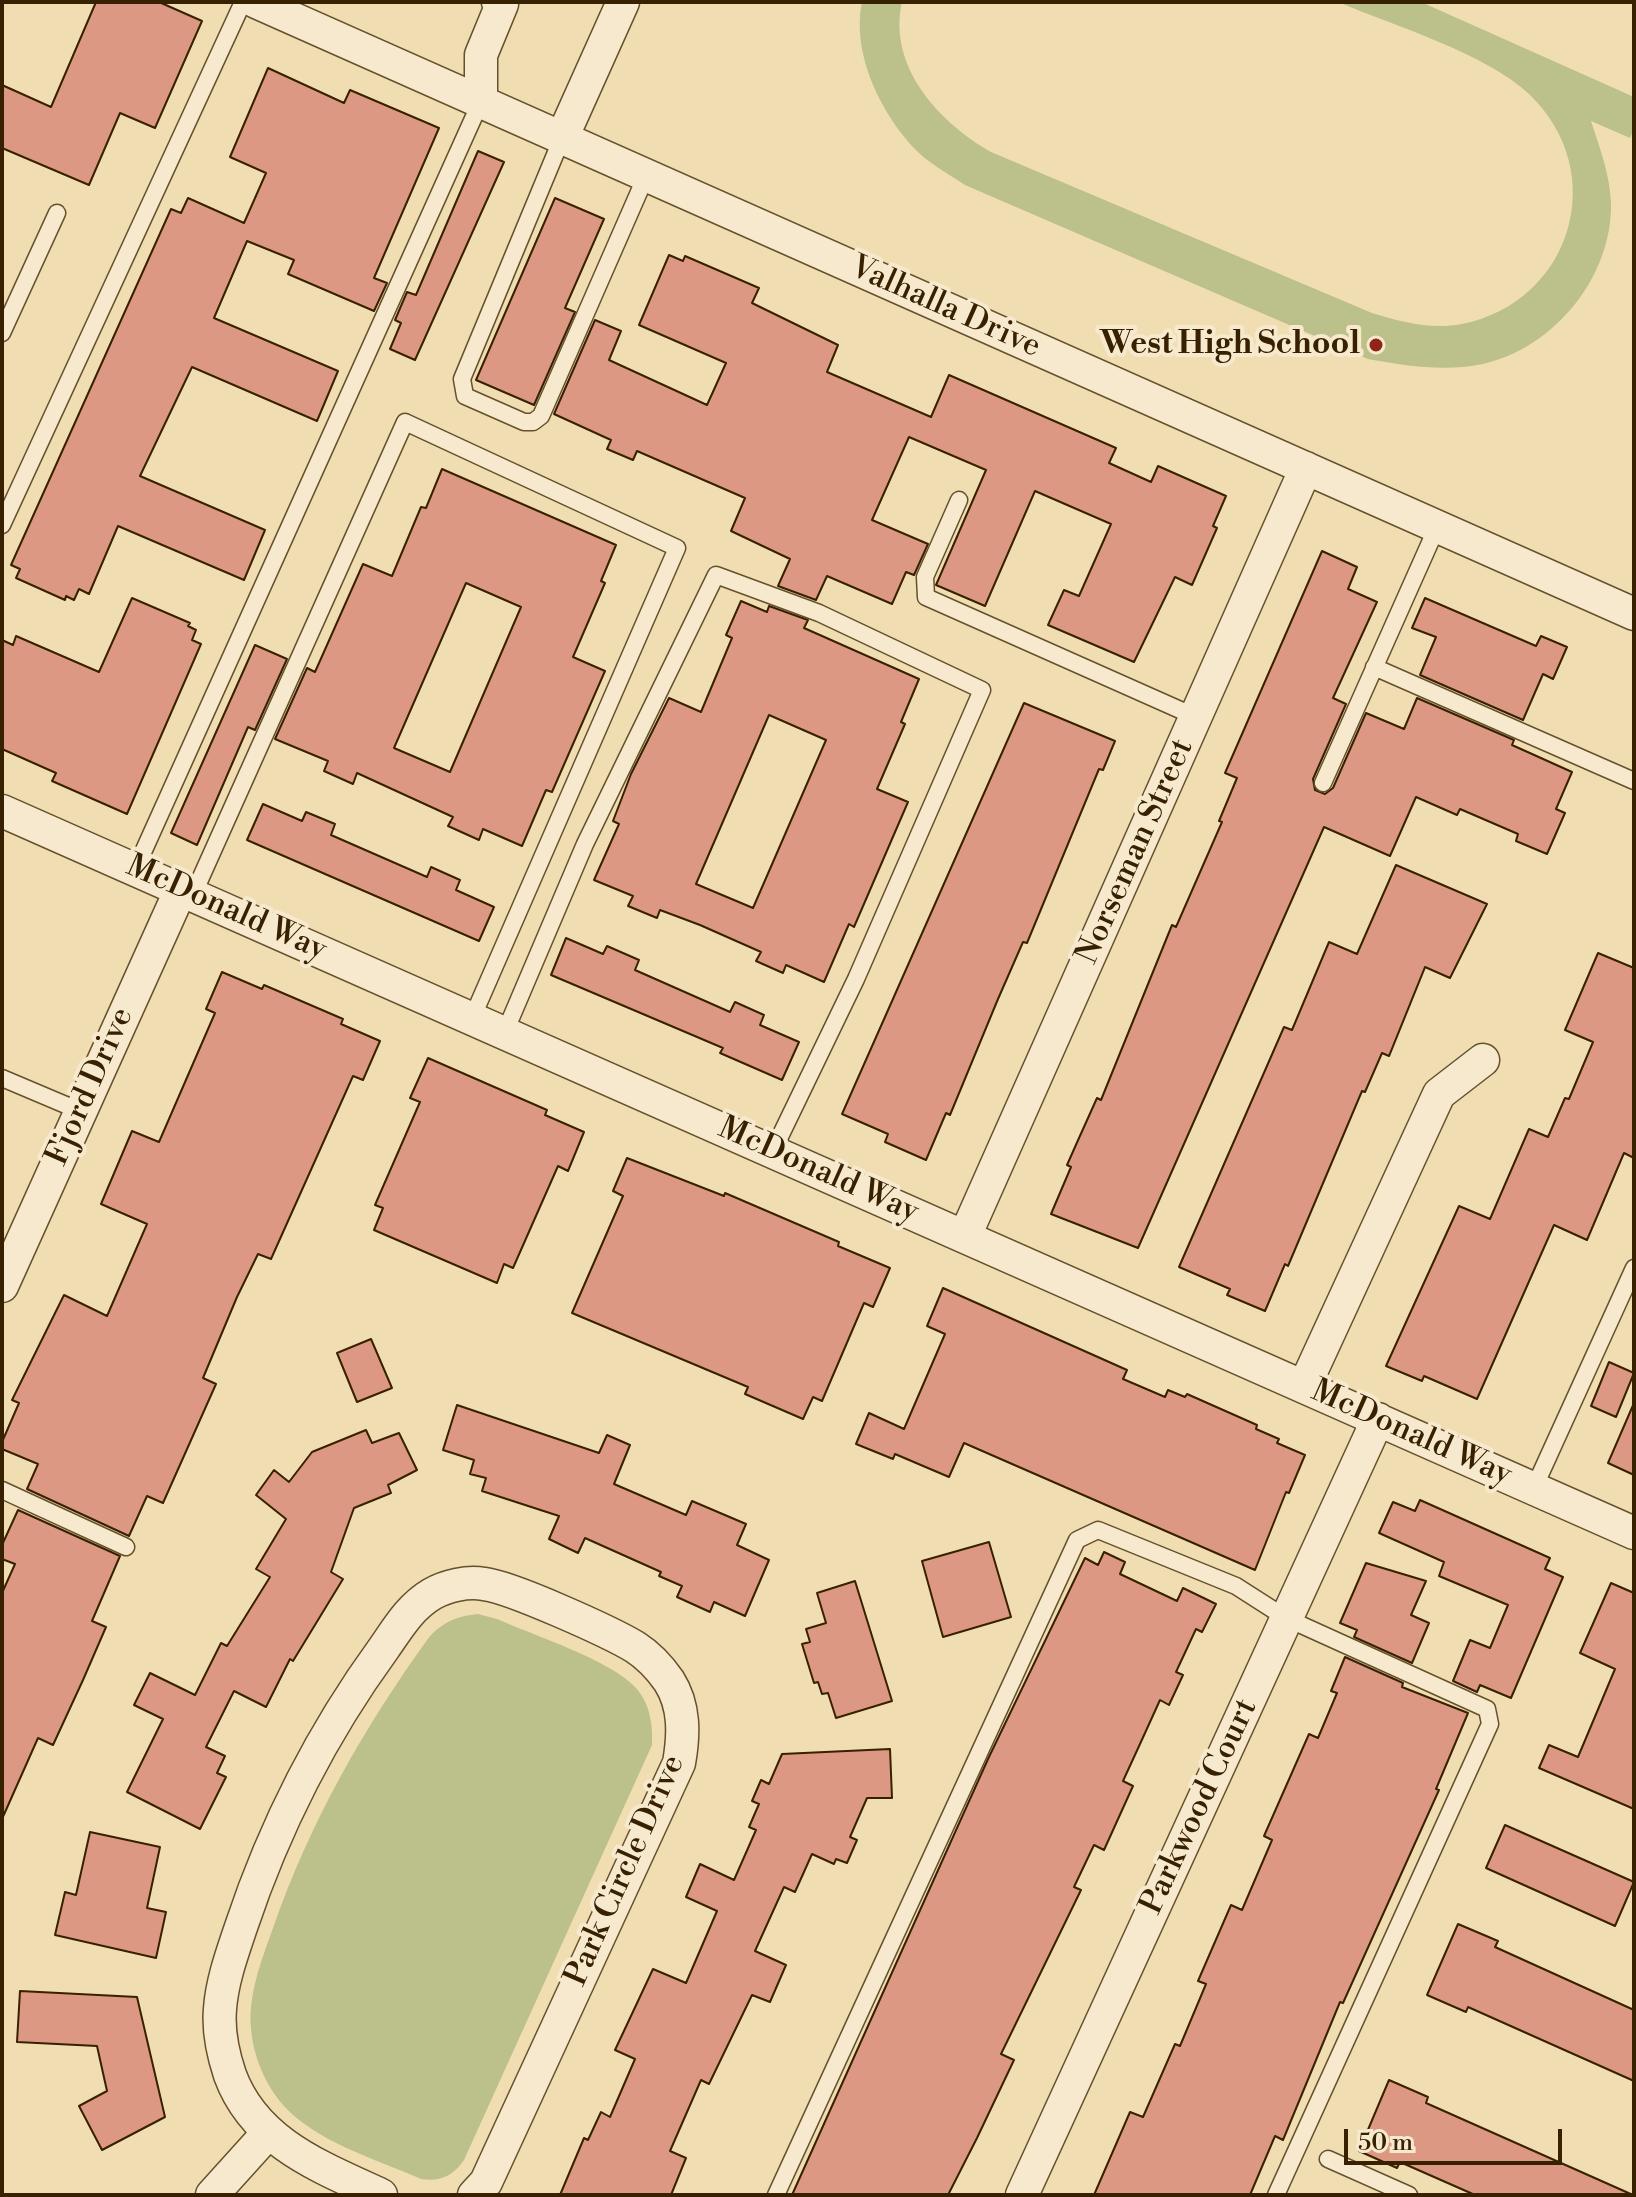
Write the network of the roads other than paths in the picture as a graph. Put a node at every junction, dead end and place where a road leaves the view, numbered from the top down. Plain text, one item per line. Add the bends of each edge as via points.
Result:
1 (243, 2) edge
2 (256, 2) edge
3 (498, 2) edge
4 (623, 2) edge
5 (481, 101) junction
6 (562, 138) junction
7 (646, 176) junction
8 (57, 213) dead end
9 (2, 333) edge
10 (1306, 468) junction
11 (959, 500) dead end
12 (2, 525) edge
13 (1437, 527) junction
14 (1634, 614) edge
15 (1374, 667) junction
16 (1196, 717) junction
17 (1634, 781) edge
18 (1323, 783) dead end
19 (2, 811) edge
20 (135, 870) junction
21 (187, 892) junction
22 (473, 1016) junction
23 (505, 1032) junction
24 (1483, 1060) dead end
25 (2, 1078) edge
26 (80, 1111) junction
27 (773, 1151) junction
28 (965, 1236) junction
29 (1634, 1268) edge
30 (2, 1286) edge
31 (1304, 1387) junction
32 (1378, 1419) junction
33 (1534, 1488) junction
34 (2, 1490) edge
35 (1634, 1533) edge
36 (126, 1547) dead end
37 (1286, 1618) junction
38 (268, 2133) junction
39 (1328, 2159) dead end
40 (212, 2195) edge
41 (381, 2195) edge
42 (474, 2195) edge
43 (776, 2195) edge
44 (1022, 2195) edge
45 (1276, 2195) edge
46 (1409, 2195) edge

1 - 12 lane
2 - 5 street, Valhalla Drive
3 - 5 street via 502,4 481,55
4 - 6 street
5 - 6 street, Valhalla Drive
5 - 20 lane
6 - 7 street, Valhalla Drive
6 - 7 lane via 462,379 465,396 524,422 541,416
7 - 10 street, Valhalla Drive
8 - 9 lane
10 - 13 street, Valhalla Drive
10 - 16 street, Norseman Street
11 - 16 lane via 925,577 926,597
13 - 14 street, Valhalla Drive
13 - 15 lane
15 - 17 lane
15 - 18 lane
16 - 28 street, Norseman Street
19 - 20 street, McDonald Way
20 - 21 street, McDonald Way
21 - 22 street, McDonald Way
21 - 22 lane via 405,422 677,548
21 - 26 street, Fjord Drive
22 - 23 street, McDonald Way
23 - 27 street, McDonald Way
23 - 27 lane via 585,844 716,575 819,613 982,690 856,979
24 - 31 street via 1439,1094
25 - 26 lane
26 - 30 street, Fjord Drive
27 - 28 street, McDonald Way
28 - 31 street, McDonald Way
29 - 33 lane
31 - 32 street, McDonald Way
32 - 33 street, McDonald Way
32 - 37 street, Parkwood Court
33 - 35 street, McDonald Way
34 - 36 lane
37 - 43 lane via 1236,1586 1098,1530 1077,1540
37 - 44 street, Parkwood Court
37 - 45 lane via 1487,1709 1490,1724
38 - 40 street
38 - 41 street, Park Circle Drive via 298,2156
38 - 42 street, Park Circle Drive via 231,2076 222,2047 220,2011 225,1975 281,1823 362,1677 413,1608 433,1593 484,1583 635,1647 671,1684 681,1710 683,1737 679,1763 486,2182
39 - 46 lane

